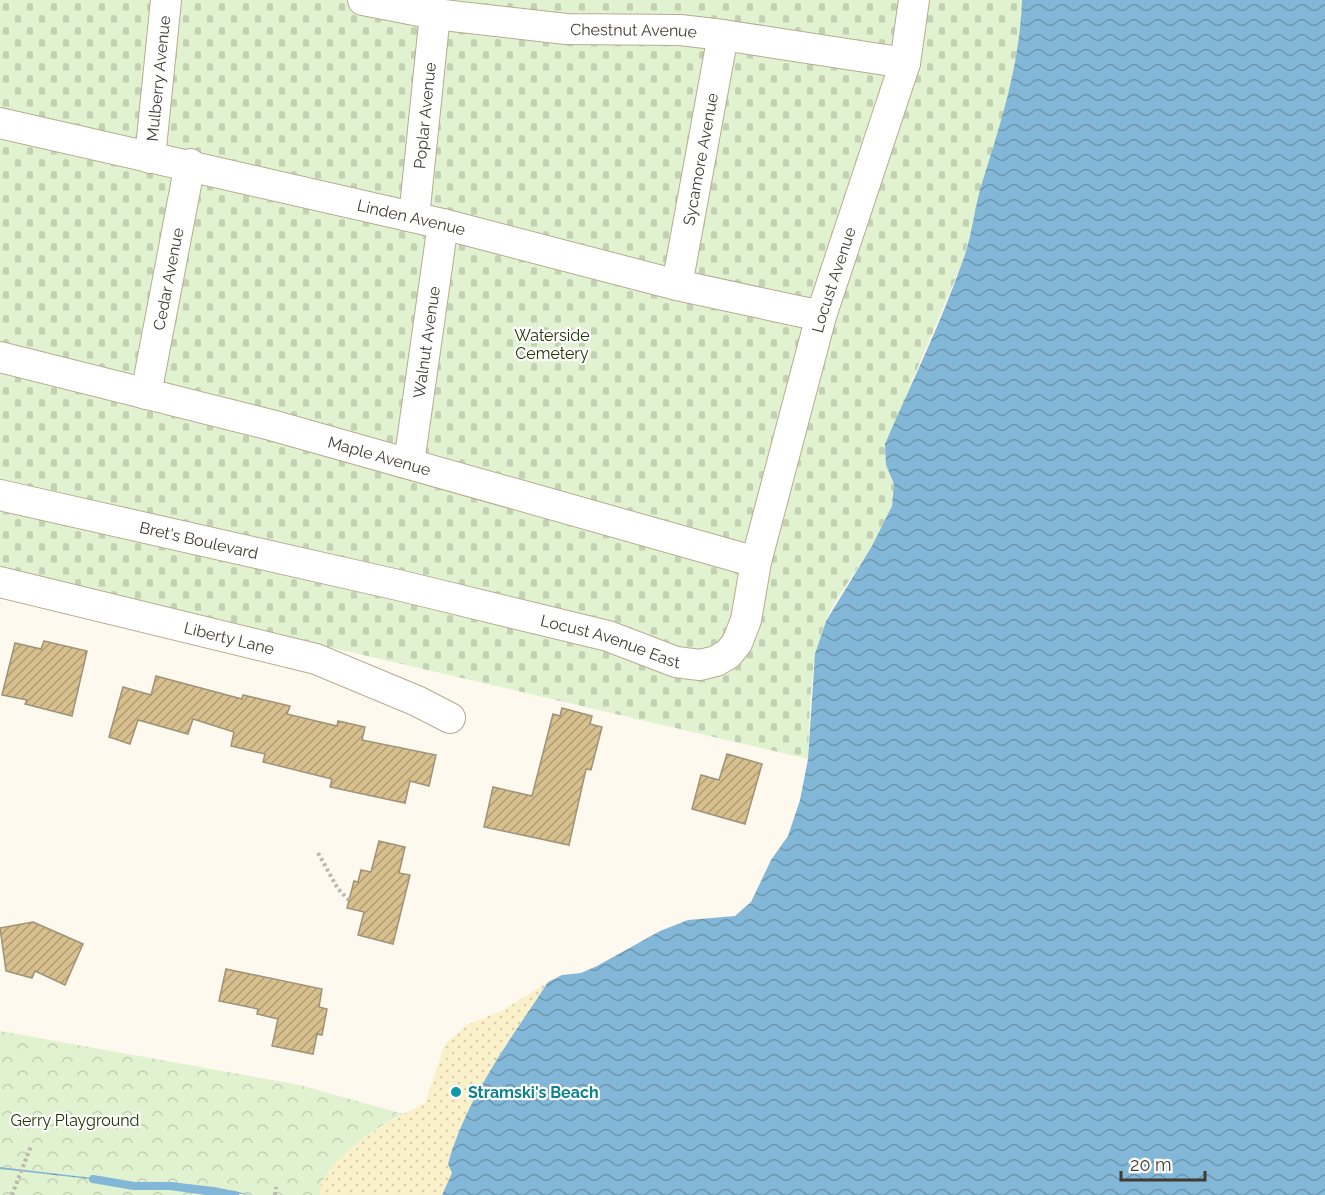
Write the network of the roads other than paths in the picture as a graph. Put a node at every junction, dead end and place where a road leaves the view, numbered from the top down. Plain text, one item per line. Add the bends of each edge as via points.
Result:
1 (166, 0) edge
2 (363, 0) edge
3 (914, 0) edge
4 (435, 14) junction
5 (723, 35) junction
6 (906, 63) junction
7 (0, 123) edge
8 (150, 158) junction
9 (190, 164) junction
10 (414, 217) junction
11 (444, 224) junction
12 (676, 285) junction
13 (821, 316) junction
14 (0, 357) edge
15 (146, 394) junction
16 (409, 463) junction
17 (0, 495) edge
18 (756, 562) junction
19 (0, 582) edge
20 (398, 585) joint
21 (450, 718) dead end

1 - 8 street, Mulberry Avenue
2 - 4 street, Chestnut Avenue
3 - 6 street, Locust Avenue
4 - 5 street, Chestnut Avenue via 566,28 680,30
4 - 10 street, Poplar Avenue
5 - 6 street, Chestnut Avenue
5 - 12 street, Sycamore Avenue
6 - 13 street, Locust Avenue
7 - 8 street, Linden Avenue
8 - 9 street, Linden Avenue
9 - 10 street, Linden Avenue
9 - 15 street, Cedar Avenue
10 - 11 street, Linden Avenue
11 - 12 street, Linden Avenue
11 - 16 street, Walnut Avenue
12 - 13 street, Linden Avenue
13 - 18 street, Locust Avenue
14 - 15 street, Maple Avenue
15 - 16 street, Maple Avenue
16 - 18 street, Maple Avenue
17 - 20 street, Bret's Boulevard
18 - 20 street, Locust Avenue East via 746,620 737,643 728,654 700,665 675,662 608,636
19 - 21 street, Liberty Lane via 316,659

